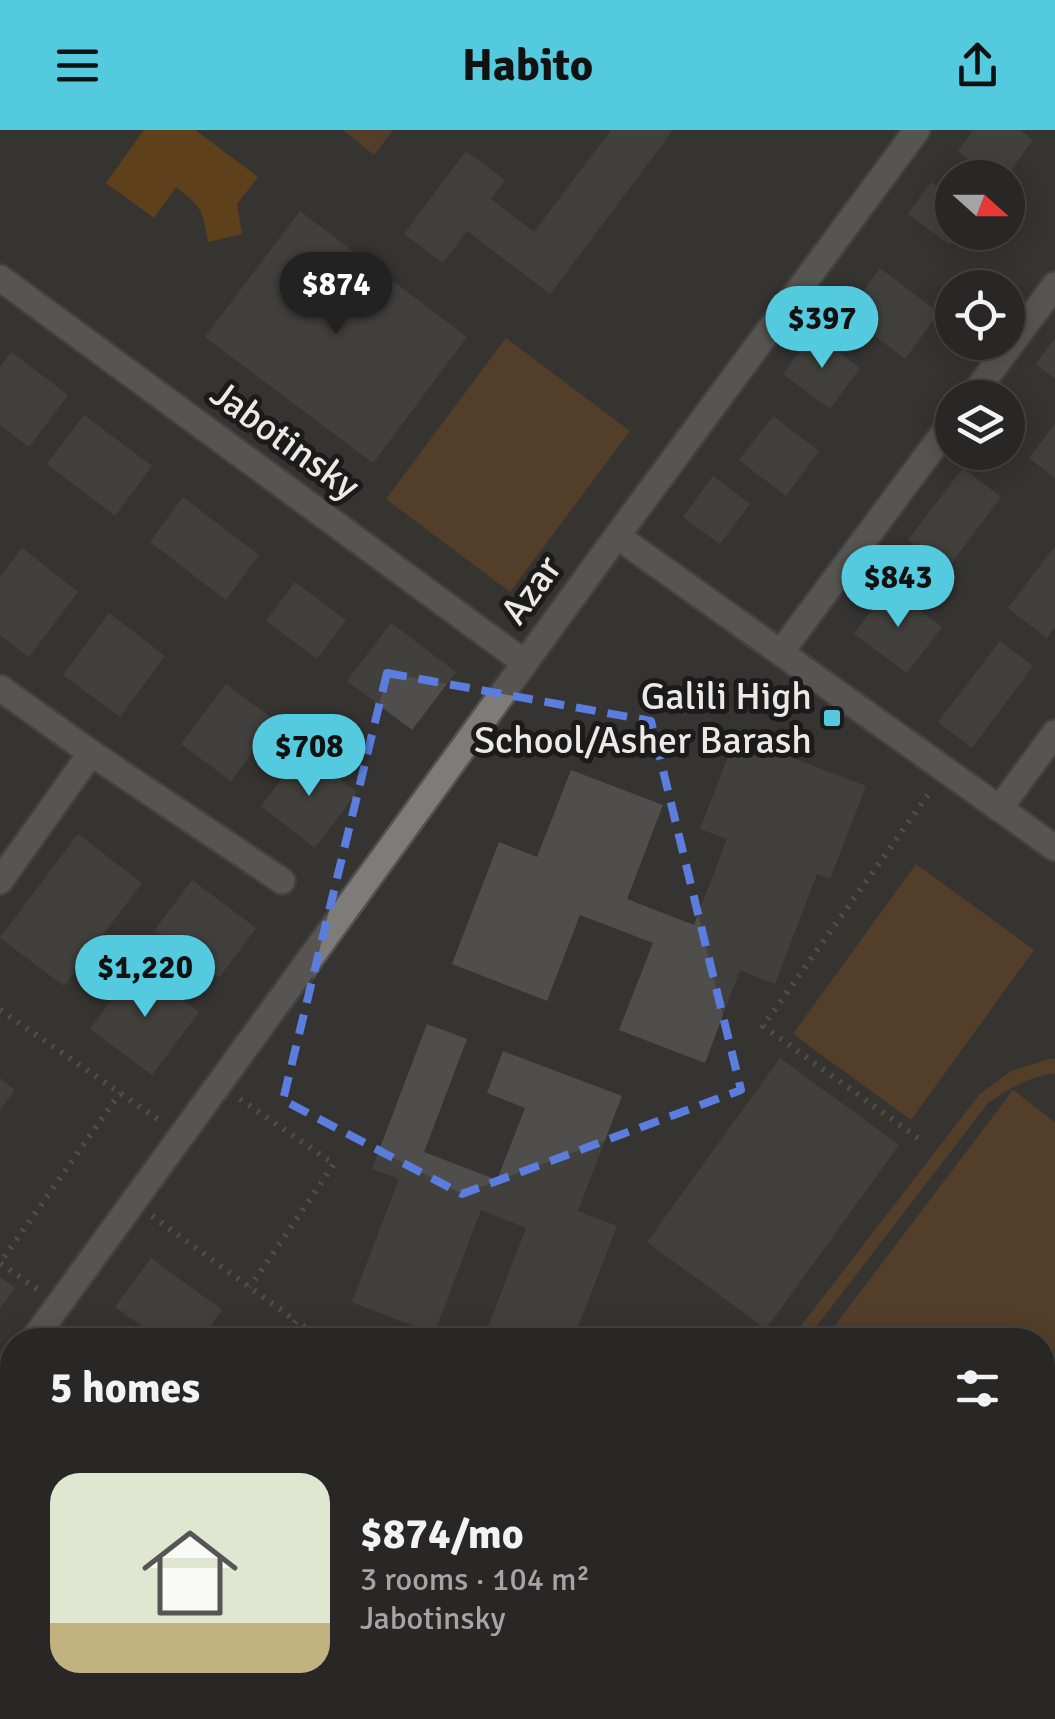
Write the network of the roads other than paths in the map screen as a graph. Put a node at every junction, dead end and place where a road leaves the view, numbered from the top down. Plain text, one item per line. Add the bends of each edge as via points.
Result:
1 (917, 130) edge
2 (0, 278) edge
3 (1055, 285) edge
4 (984, 380) edge
5 (935, 445) edge
6 (617, 536) junction
7 (780, 652) junction
8 (525, 663) junction
9 (0, 688) edge
10 (1055, 733) edge
11 (91, 754) junction
12 (1000, 809) junction
13 (1055, 848) edge
14 (0, 881) edge
15 (282, 881) dead end
16 (42, 1328) edge

1 - 6 street, Azar
2 - 8 street, Jabotinsky
3 - 4 street
5 - 7 street
6 - 7 street
6 - 8 street, Azar
7 - 12 street
8 - 16 street, Azar
9 - 11 street
10 - 12 street
11 - 14 street
11 - 15 street
12 - 13 street

